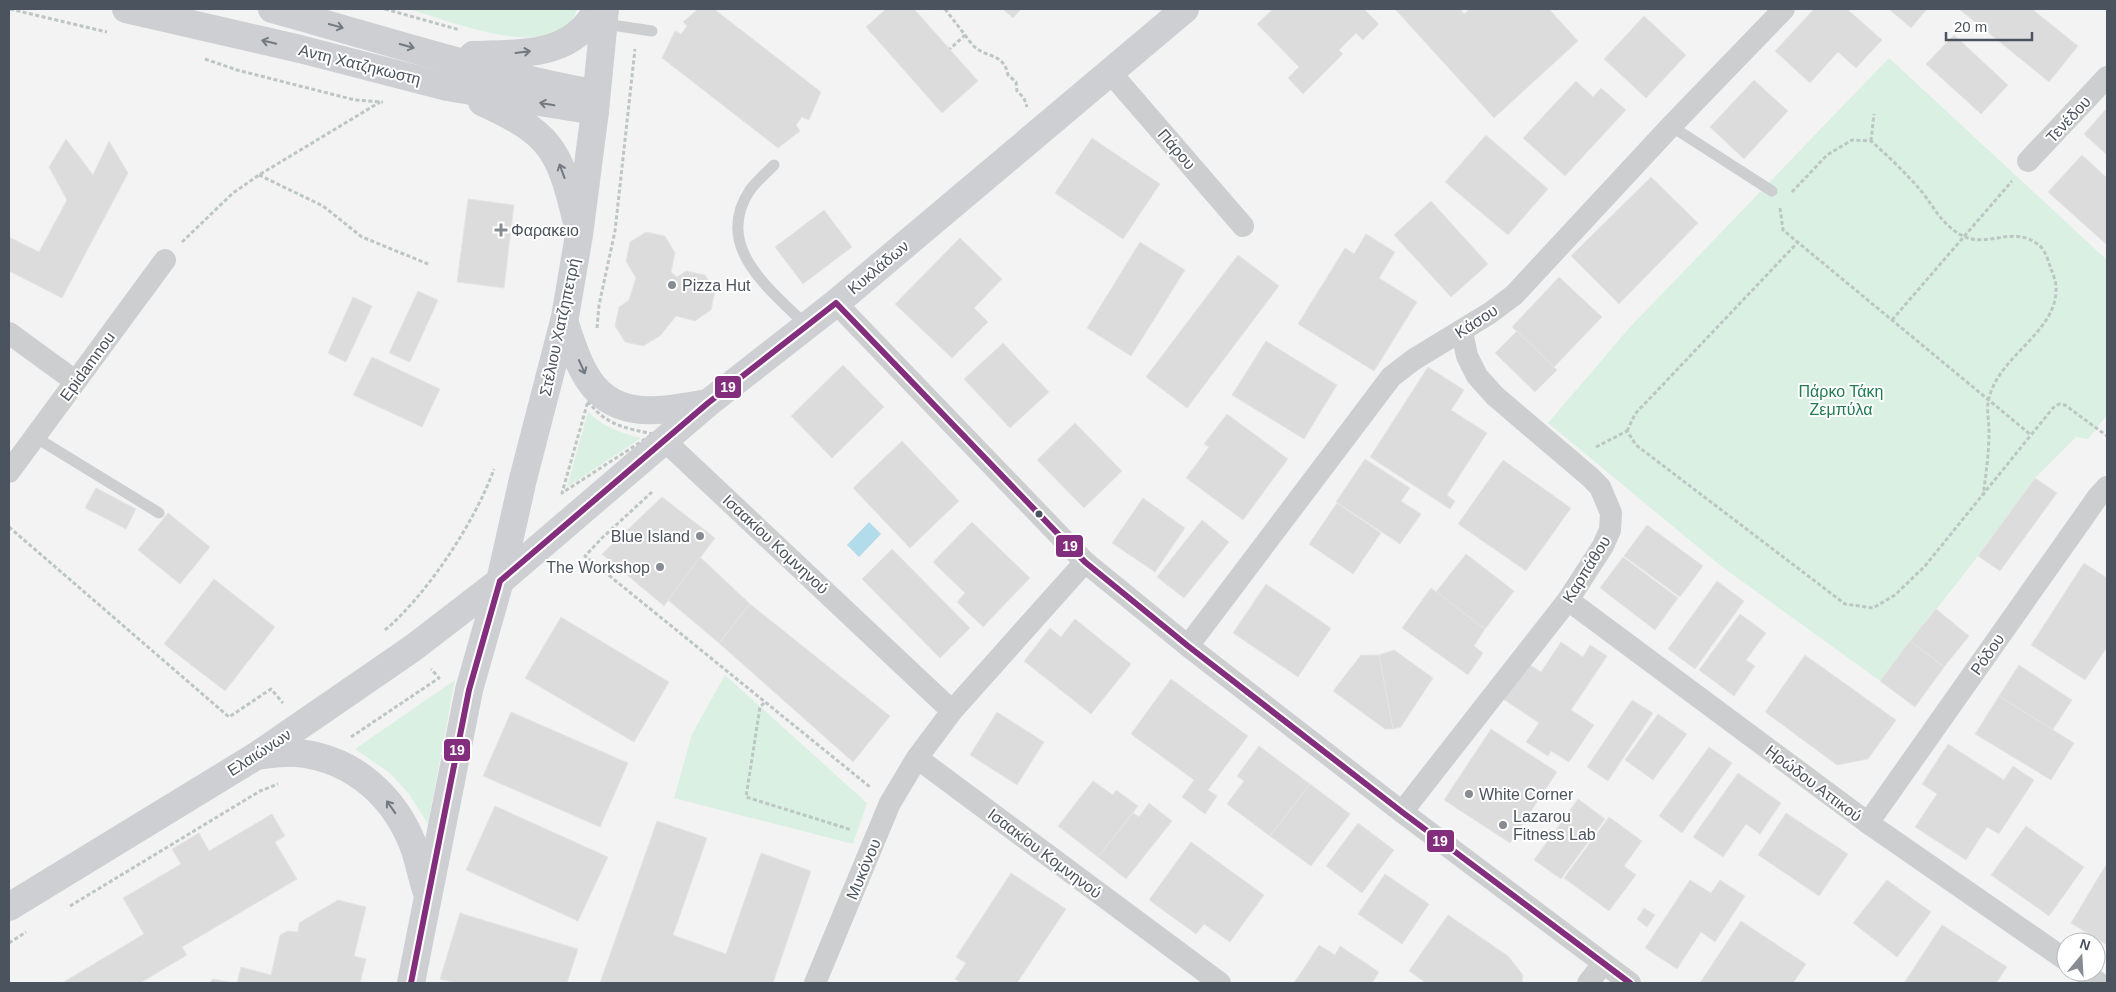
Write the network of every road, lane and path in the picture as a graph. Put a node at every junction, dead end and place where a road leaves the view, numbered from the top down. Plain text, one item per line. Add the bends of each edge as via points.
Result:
1 (10, 9) edge
2 (126, 9) edge
3 (272, 9) edge
4 (945, 9) edge
5 (1186, 9) edge
6 (1784, 9) edge
7 (602, 14) edge
8 (637, 28) junction
9 (652, 31) dead end
10 (110, 32) dead end
11 (965, 35) junction
12 (950, 49) dead end
13 (439, 56) junction
14 (202, 58) dead end
15 (1110, 72) junction
16 (2107, 77) edge
17 (448, 87) junction
18 (380, 102) junction
19 (389, 102) dead end
20 (596, 102) junction
21 (1028, 109) dead end
22 (1874, 114) dead end
23 (1671, 126) junction
24 (1871, 141) junction
25 (2028, 161) joint
26 (774, 164) dead end
27 (259, 174) junction
28 (1772, 191) joint
29 (1780, 205) junction
30 (1243, 226) dead end
31 (579, 235) junction
32 (1964, 236) junction
33 (1798, 242) junction
34 (165, 260) joint
35 (428, 264) dead end
36 (836, 302) junction
37 (1892, 320) junction
38 (564, 321) junction
39 (807, 326) junction
40 (597, 331) dead end
41 (1462, 332) junction
42 (9, 333) edge
43 (75, 381) junction
44 (1988, 399) junction
45 (708, 403) junction
46 (1627, 431) junction
47 (2031, 435) junction
48 (2107, 436) edge
49 (35, 437) junction
50 (665, 441) junction
51 (686, 460) junction
52 (1571, 460) junction
53 (497, 461) dead end
54 (9, 472) edge
55 (2107, 487) edge
56 (562, 493) joint
57 (1983, 496) junction
58 (159, 513) dead end
59 (9, 527) edge
60 (1085, 562) junction
61 (500, 581) junction
62 (1568, 600) junction
63 (379, 635) dead end
64 (1188, 646) junction
65 (431, 669) dead end
66 (291, 698) dead end
67 (283, 703) junction
68 (764, 703) junction
69 (275, 708) dead end
70 (952, 711) junction
71 (299, 726) junction
72 (344, 742) dead end
73 (256, 756) junction
74 (917, 758) junction
75 (282, 782) dead end
76 (890, 803) junction
77 (1402, 812) junction
78 (1868, 823) junction
79 (857, 831) dead end
80 (427, 897) junction
81 (9, 907) edge
82 (67, 908) dead end
83 (34, 928) dead end
84 (9, 943) edge
85 (2056, 953) edge
86 (1603, 964) junction
87 (411, 983) edge
88 (816, 983) edge
89 (1220, 983) edge
90 (1588, 983) edge
91 (1630, 983) edge

1 - 10 path
17 -> 2 main road, Αντη Χατζηκωστη
3 -> 13 main road, Αντη Χατζηκωστη
4 - 11 path
5 - 15 main road, Κυκλάδων
6 - 23 street, Κάσου
7 - 8 lane
13 -> 7 main road via 506,55 563,45
7 - 20 main road, Στέλιου Χατζηπετρή
8 - 9 lane
8 - 40 path via 615,231 599,305
11 - 12 path
11 - 21 path via 976,48 1001,60 1008,75 1016,82 1017,91
13 - 20 main road, Αντη Χατζηκωστη via 559,87
14 - 18 path via 354,100
15 - 30 street, Πάρου
15 - 36 main road, Κυκλάδων
16 - 25 street, Τενέδου
20 -> 17 main road, Αντη Χατζηκωστη
31 -> 17 main road via 569,191 549,144 511,115
18 - 19 path
18 - 27 path
20 - 31 main road, Στέλιου Χατζηπετρή
22 - 24 path
23 - 28 lane
23 - 41 street, Κάσου via 1514,295
24 - 29 path via 1852,140 1827,156
24 - 32 path via 1922,192 1943,222
25 - 32 path
26 - 39 lane via 750,190 741,208 738,226 740,247 749,265
27 - 34 path via 233,193
27 - 35 path via 323,206 362,236
28 - 29 path
29 - 33 path via 1783,230
31 - 38 main road, Στέλιου Χατζηπετρή
32 - 37 path
32 - 44 path via 1980,241 2016,235 2027,238 2045,253 2056,286 2053,306 2045,323 2004,367
33 - 37 path
33 - 46 path via 1635,414
34 - 43 street, Epidamnou
36 - 39 main road, Κυκλάδων
36 - 60 street
37 - 44 path
38 -> 45 main road via 584,372 603,396 619,405 646,411
38 - 61 main road, Στέλιου Χατζηπετρή
39 - 45 main road, Κυκλάδων
41 - 52 street, Καρπάθου via 1467,356 1477,376 1495,396
41 - 64 street, Κάσου via 1391,377
42 - 43 street
43 - 49 street, Epidamnou
44 - 47 path
44 - 57 path via 1988,461
45 - 50 main road, Κυκλάδων
46 - 52 path
46 - 57 path via 1636,445 1845,604 1873,608 1895,595 1925,566
47 - 48 path via 2059,404
47 - 57 path
49 - 54 street, Epidamnou
49 - 58 lane
50 - 51 street, Ισαακίου Κομνηνού
50 - 61 main road, Κυκλάδων
51 - 68 path via 586,556
51 - 70 street, Ισαακίου Κομνηνού
52 - 62 street, Καρπάθου via 1600,487 1612,513 1610,530 1603,546
53 - 63 path via 487,488 454,547 412,604
55 - 78 street, Ρόδου
56 - 56 path via 588,400 600,416 627,428 653,434
59 - 67 path via 229,718 271,689
60 - 64 street
60 - 70 street
61 - 71 main road, Ελαιώνων via 413,648
61 - 80 main road, Στέλιου Χατζηπετρή via 469,690
62 - 77 street, Καρπάθου
62 - 78 street, Ηρώδου Αττικού
64 - 77 street
65 - 72 path via 439,678
66 - 67 path
67 - 69 path
67 - 71 path
68 - 76 path
68 - 79 path via 760,707 746,797
70 - 74 street
71 - 73 main road, Ελαιώνων
80 -> 73 main road via 404,826 381,793 363,777 333,762 308,755 278,753
73 - 81 main road, Ελαιώνων
74 - 76 street, Μυκόνου
74 - 89 street, Ισαακίου Κομνηνού
75 - 82 path via 260,791
76 - 88 street, Μυκόνου
77 - 86 street
78 - 85 street, Ηρώδου Αττικού
80 - 87 main road, Στέλιου Χατζηπετρή
83 - 84 path
86 - 90 street
86 - 91 street

